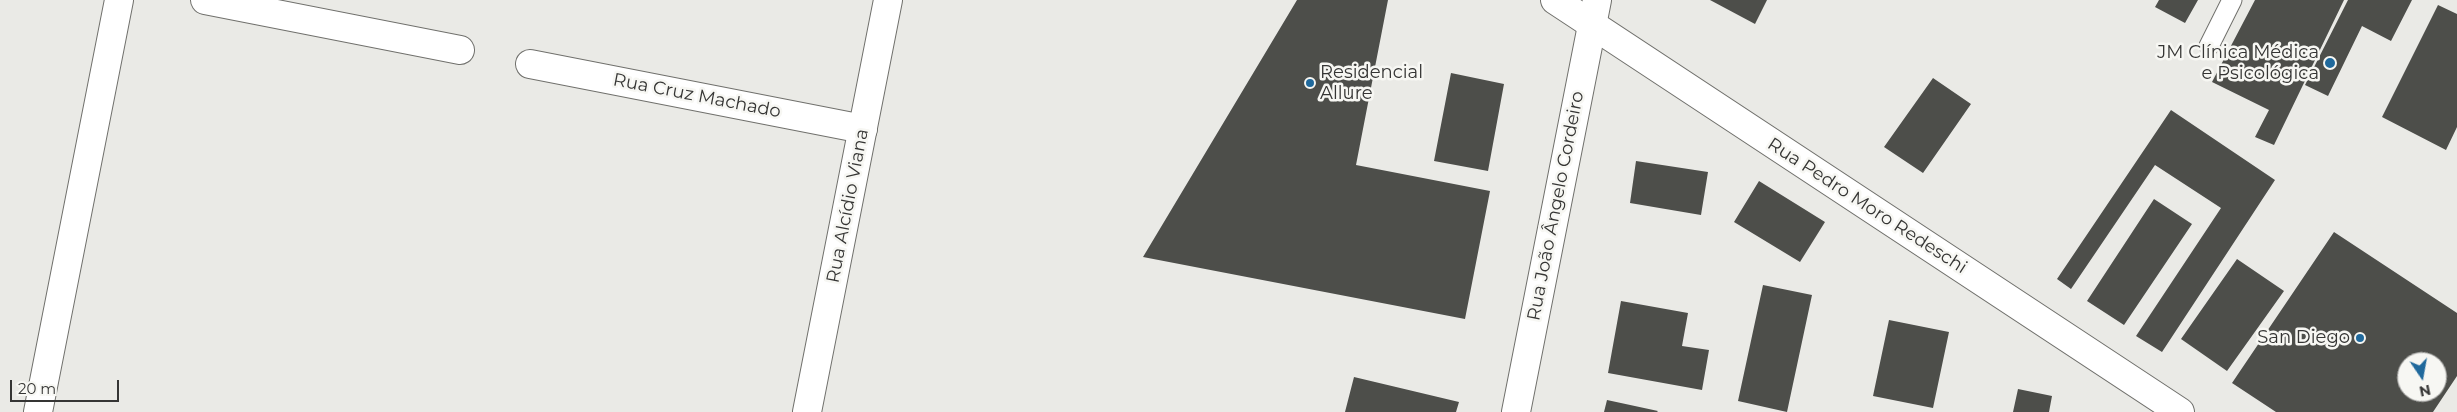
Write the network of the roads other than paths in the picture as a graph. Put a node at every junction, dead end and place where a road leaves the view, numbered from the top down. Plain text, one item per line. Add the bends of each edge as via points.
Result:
1 (119, 0) edge
2 (205, 0) edge
3 (888, 0) edge
4 (1555, 0) edge
5 (2232, 0) edge
6 (1594, 12) edge
7 (2210, 46) dead end
8 (460, 50) dead end
9 (530, 64) dead end
10 (863, 129) junction
11 (38, 412) edge
12 (807, 412) edge
13 (1516, 412) edge
14 (2180, 412) edge

1 - 11 street
2 - 8 street
3 - 10 street, Rua Alcídio Viana
4 - 6 street, Rua Pedro Moro Redeschi
5 - 7 lane
6 - 13 street, Rua João Ângelo Cordeiro
6 - 14 street, Rua Pedro Moro Redeschi
9 - 10 street, Rua Cruz Machado
10 - 12 street, Rua Alcídio Viana

